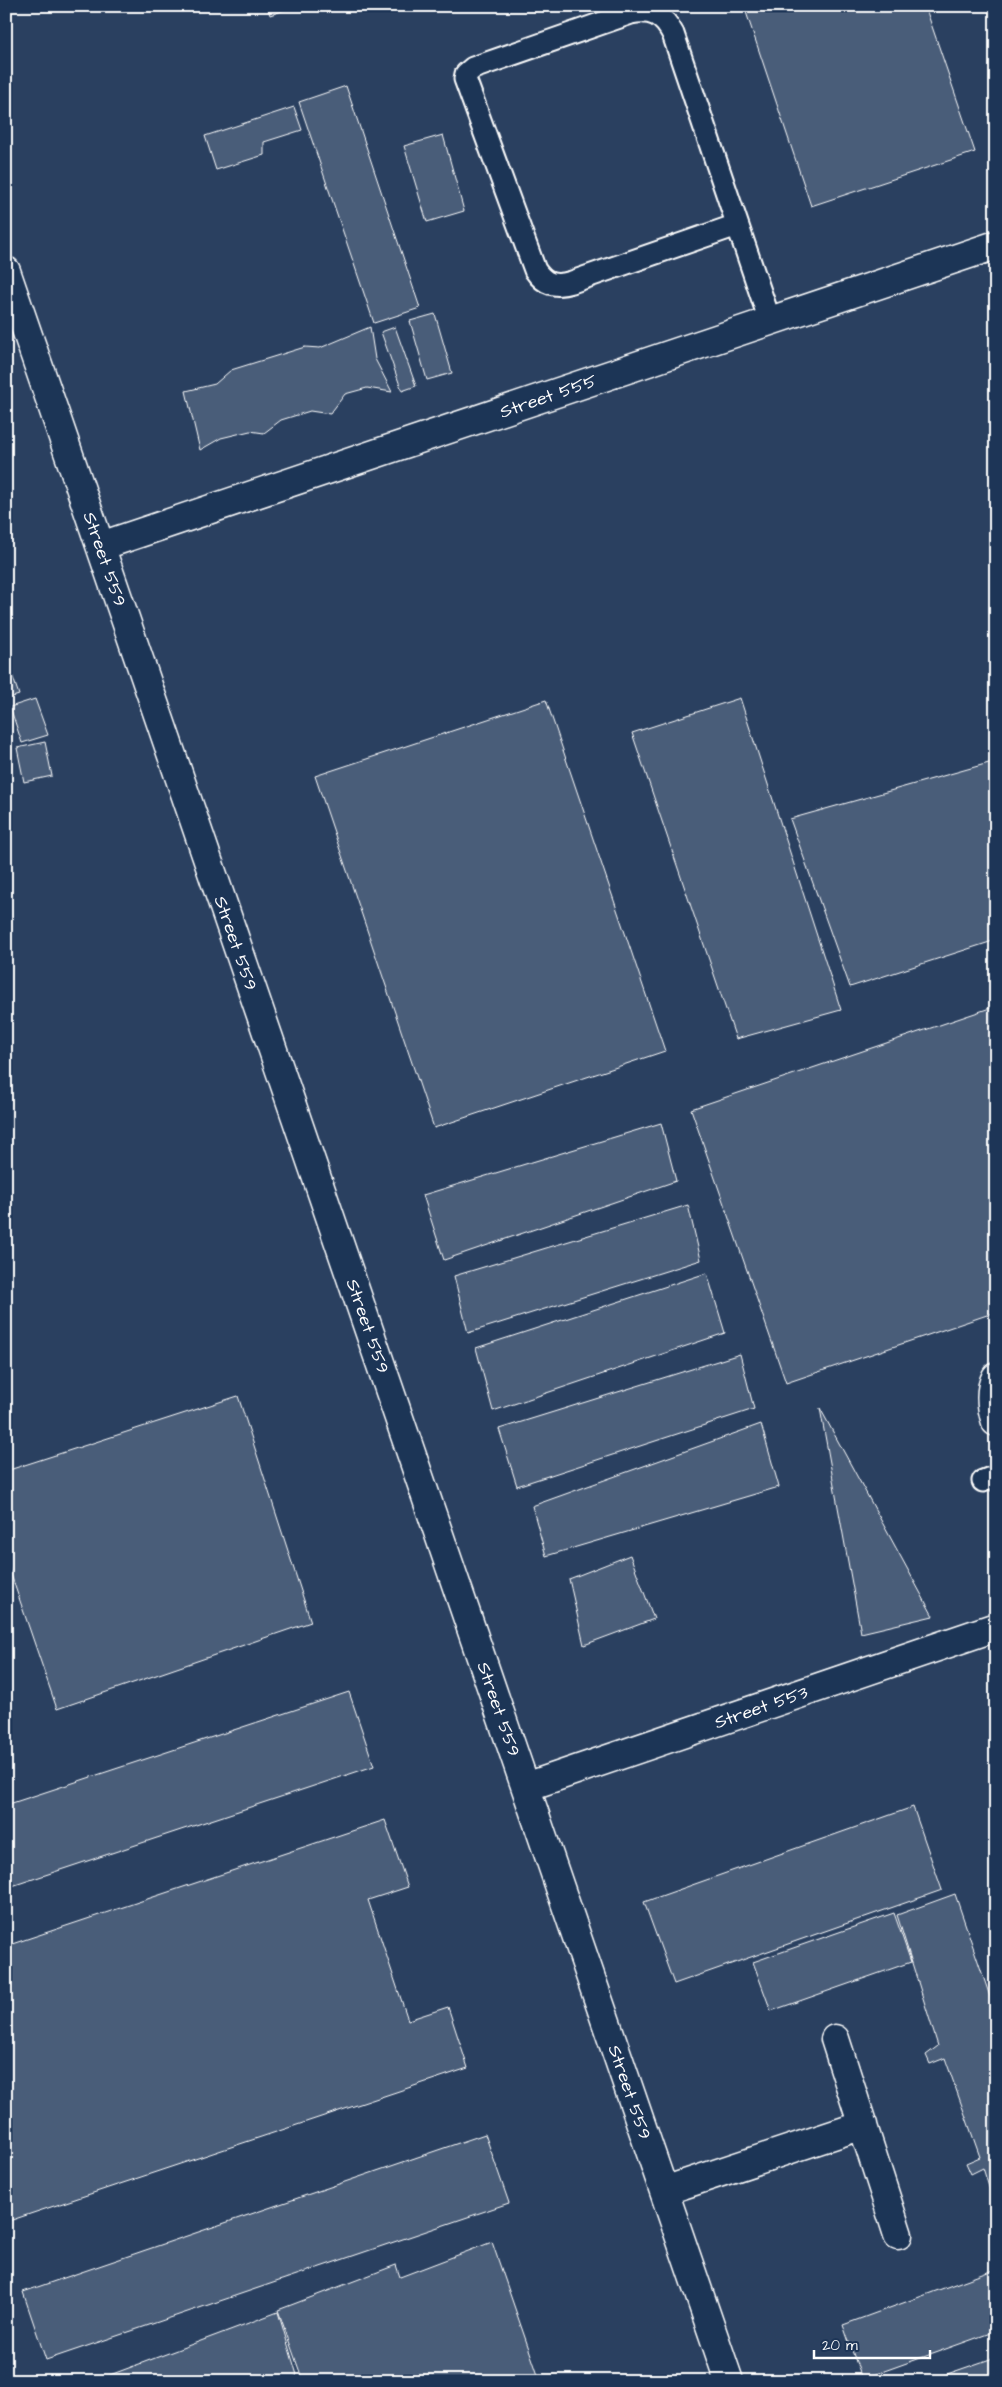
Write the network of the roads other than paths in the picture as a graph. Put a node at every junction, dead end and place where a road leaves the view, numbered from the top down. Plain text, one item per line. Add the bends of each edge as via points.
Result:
1 (737, 225) junction
2 (996, 246) edge
3 (6, 271) edge
4 (770, 321) junction
5 (101, 546) junction
6 (996, 1377) edge
7 (996, 1422) edge
8 (996, 1626) edge
9 (526, 1788) junction
10 (835, 2039) dead end
11 (863, 2125) junction
12 (664, 2191) junction
13 (898, 2235) dead end
14 (729, 2381) edge

1 - 1 lane via 672,34 667,22 658,14 643,10 631,13 473,68 466,74 466,82 535,270 551,285 572,282
1 - 4 lane
2 - 4 street, Street 555
3 - 5 street, Street 559
4 - 5 street, Street 555
5 - 9 street, Street 559
6 - 7 street via 991,1386
8 - 9 street, Street 553
9 - 12 street, Street 559
10 - 11 street
11 - 12 street
11 - 13 street
12 - 14 street, Street 559

